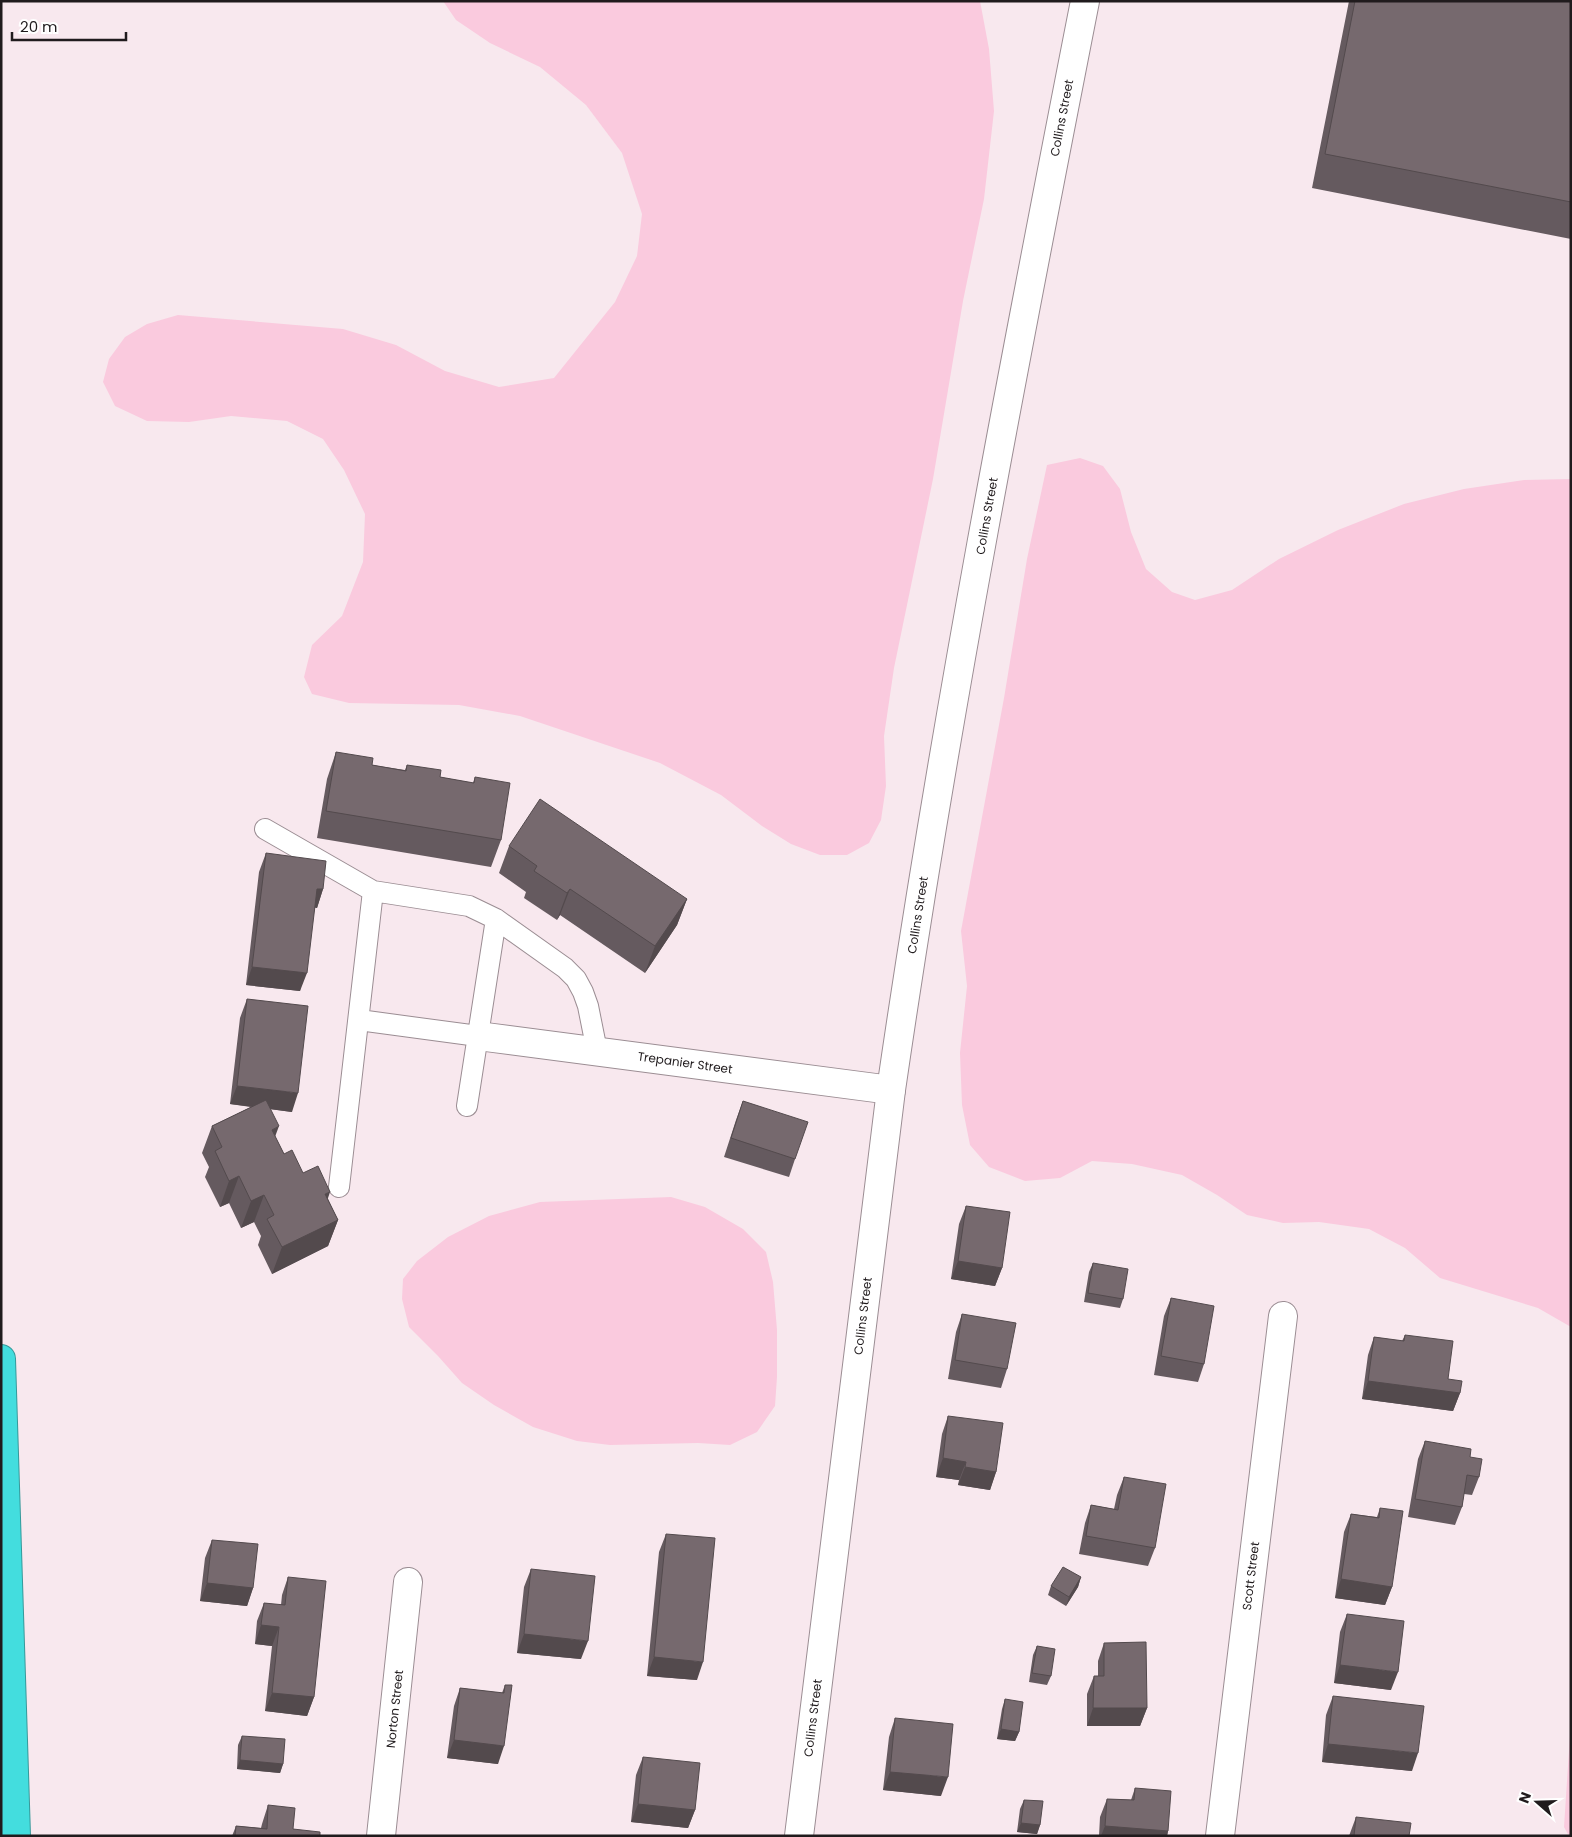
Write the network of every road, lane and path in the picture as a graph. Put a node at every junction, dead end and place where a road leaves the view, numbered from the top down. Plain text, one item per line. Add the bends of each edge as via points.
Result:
1 (1085, 1) edge
2 (265, 829) dead end
3 (373, 892) junction
4 (496, 918) junction
5 (359, 1020) junction
6 (478, 1036) junction
7 (597, 1051) junction
8 (891, 1090) junction
9 (467, 1106) dead end
10 (339, 1187) dead end
11 (1283, 1316) dead end
12 (1, 1358) edge
13 (408, 1582) dead end
14 (16, 1836) edge
15 (381, 1836) edge
16 (798, 1836) edge
17 (1220, 1836) edge

1 - 8 street, Collins Street via 966,634 922,885
2 - 3 lane
3 - 4 lane via 469,906
3 - 5 lane
4 - 6 lane
4 - 7 lane via 576,979 588,1006
5 - 6 lane
5 - 10 lane
6 - 7 street, Trepanier Street
6 - 9 lane
7 - 8 street, Trepanier Street
8 - 16 street, Collins Street
11 - 17 street, Scott Street
12 - 14 highway
13 - 15 street, Norton Street

